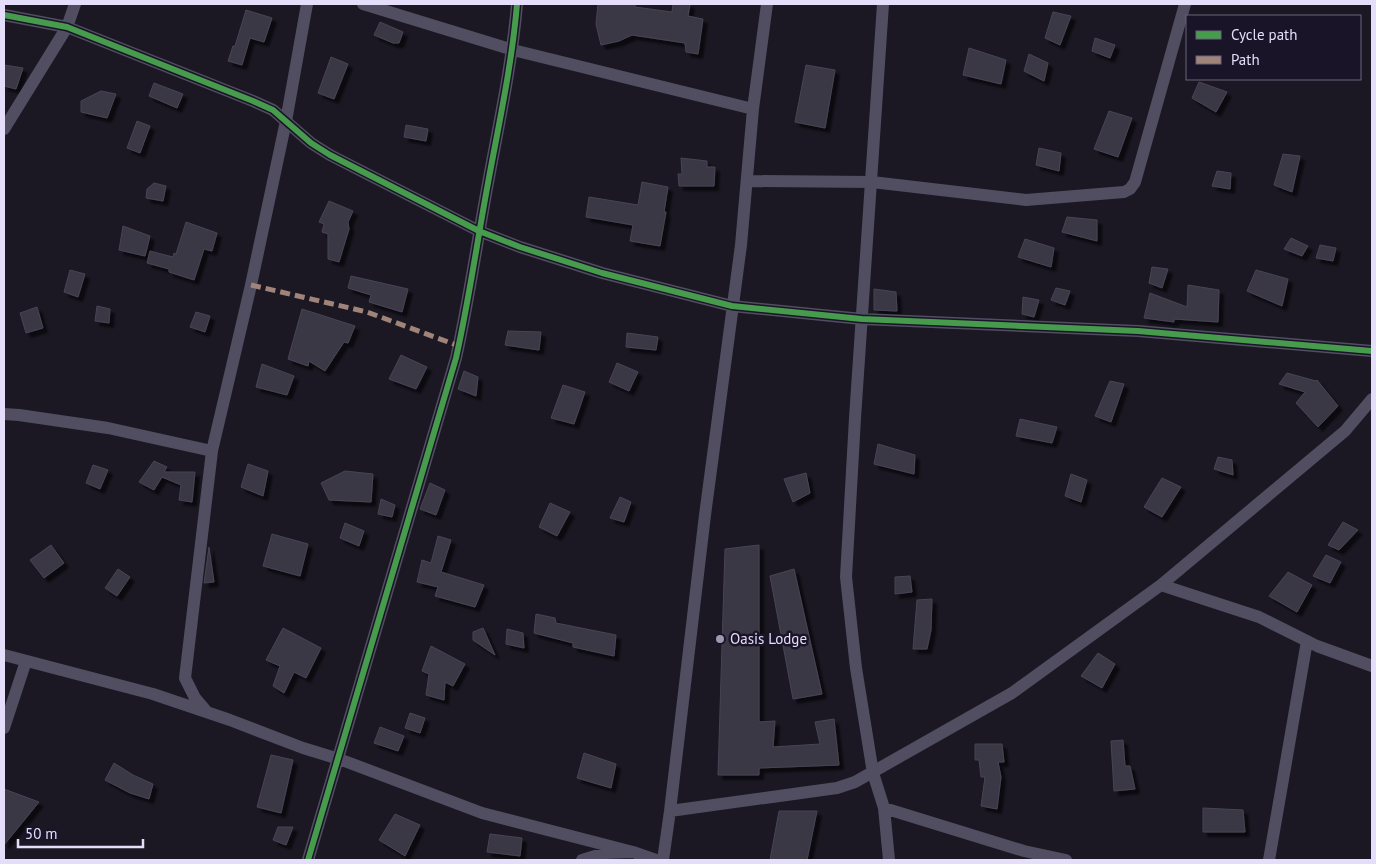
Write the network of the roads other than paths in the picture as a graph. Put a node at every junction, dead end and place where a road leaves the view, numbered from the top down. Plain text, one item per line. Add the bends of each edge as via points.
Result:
1 (75, 4) edge
2 (307, 4) edge
3 (363, 4) edge
4 (517, 4) edge
5 (767, 4) edge
6 (883, 4) edge
7 (1185, 4) edge
8 (4, 15) edge
9 (67, 27) junction
10 (513, 50) junction
11 (754, 109) junction
12 (286, 120) junction
13 (4, 129) edge
14 (748, 181) junction
15 (872, 182) junction
16 (479, 231) junction
17 (732, 306) junction
18 (862, 319) junction
19 (1372, 351) edge
20 (1372, 399) edge
21 (4, 414) edge
22 (212, 452) junction
23 (1161, 585) junction
24 (1307, 641) junction
25 (4, 655) edge
26 (26, 661) junction
27 (1372, 666) edge
28 (206, 712) junction
29 (4, 728) edge
30 (339, 759) junction
31 (873, 773) junction
32 (884, 808) junction
33 (670, 810) junction
34 (633, 852) junction
35 (614, 857) edge
36 (308, 860) edge
37 (582, 860) edge
38 (656, 860) edge
39 (663, 860) edge
40 (889, 860) edge
41 (1066, 860) edge
42 (1269, 860) edge

1 - 9 street
2 - 12 street
3 - 10 street
4 - 10 street
5 - 11 street
6 - 15 street
7 - 15 street via 1135,182 1124,192 1026,200
8 - 9 street
9 - 12 street via 254,101
9 - 13 street
10 - 11 street
10 - 16 street
11 - 14 street
12 - 16 street via 330,155
12 - 22 street
14 - 15 street
14 - 17 street
15 - 18 street
16 - 17 street via 602,273
16 - 30 street via 456,358
17 - 18 street
17 - 33 street
18 - 19 street via 1138,331
18 - 31 street via 846,577 856,668
20 - 23 street via 1345,431
21 - 22 street via 108,428
22 - 28 street via 185,678
23 - 24 street via 1259,617
23 - 31 street via 1012,693
24 - 27 street
24 - 42 street
25 - 26 street
26 - 28 street via 153,694
26 - 29 street
28 - 30 street
30 - 34 street via 482,813
30 - 36 street
31 - 32 street
31 - 33 street via 837,788
32 - 40 street
32 - 41 street via 1024,851
33 - 39 street
34 - 35 street
34 - 38 street
35 - 37 street via 605,853

